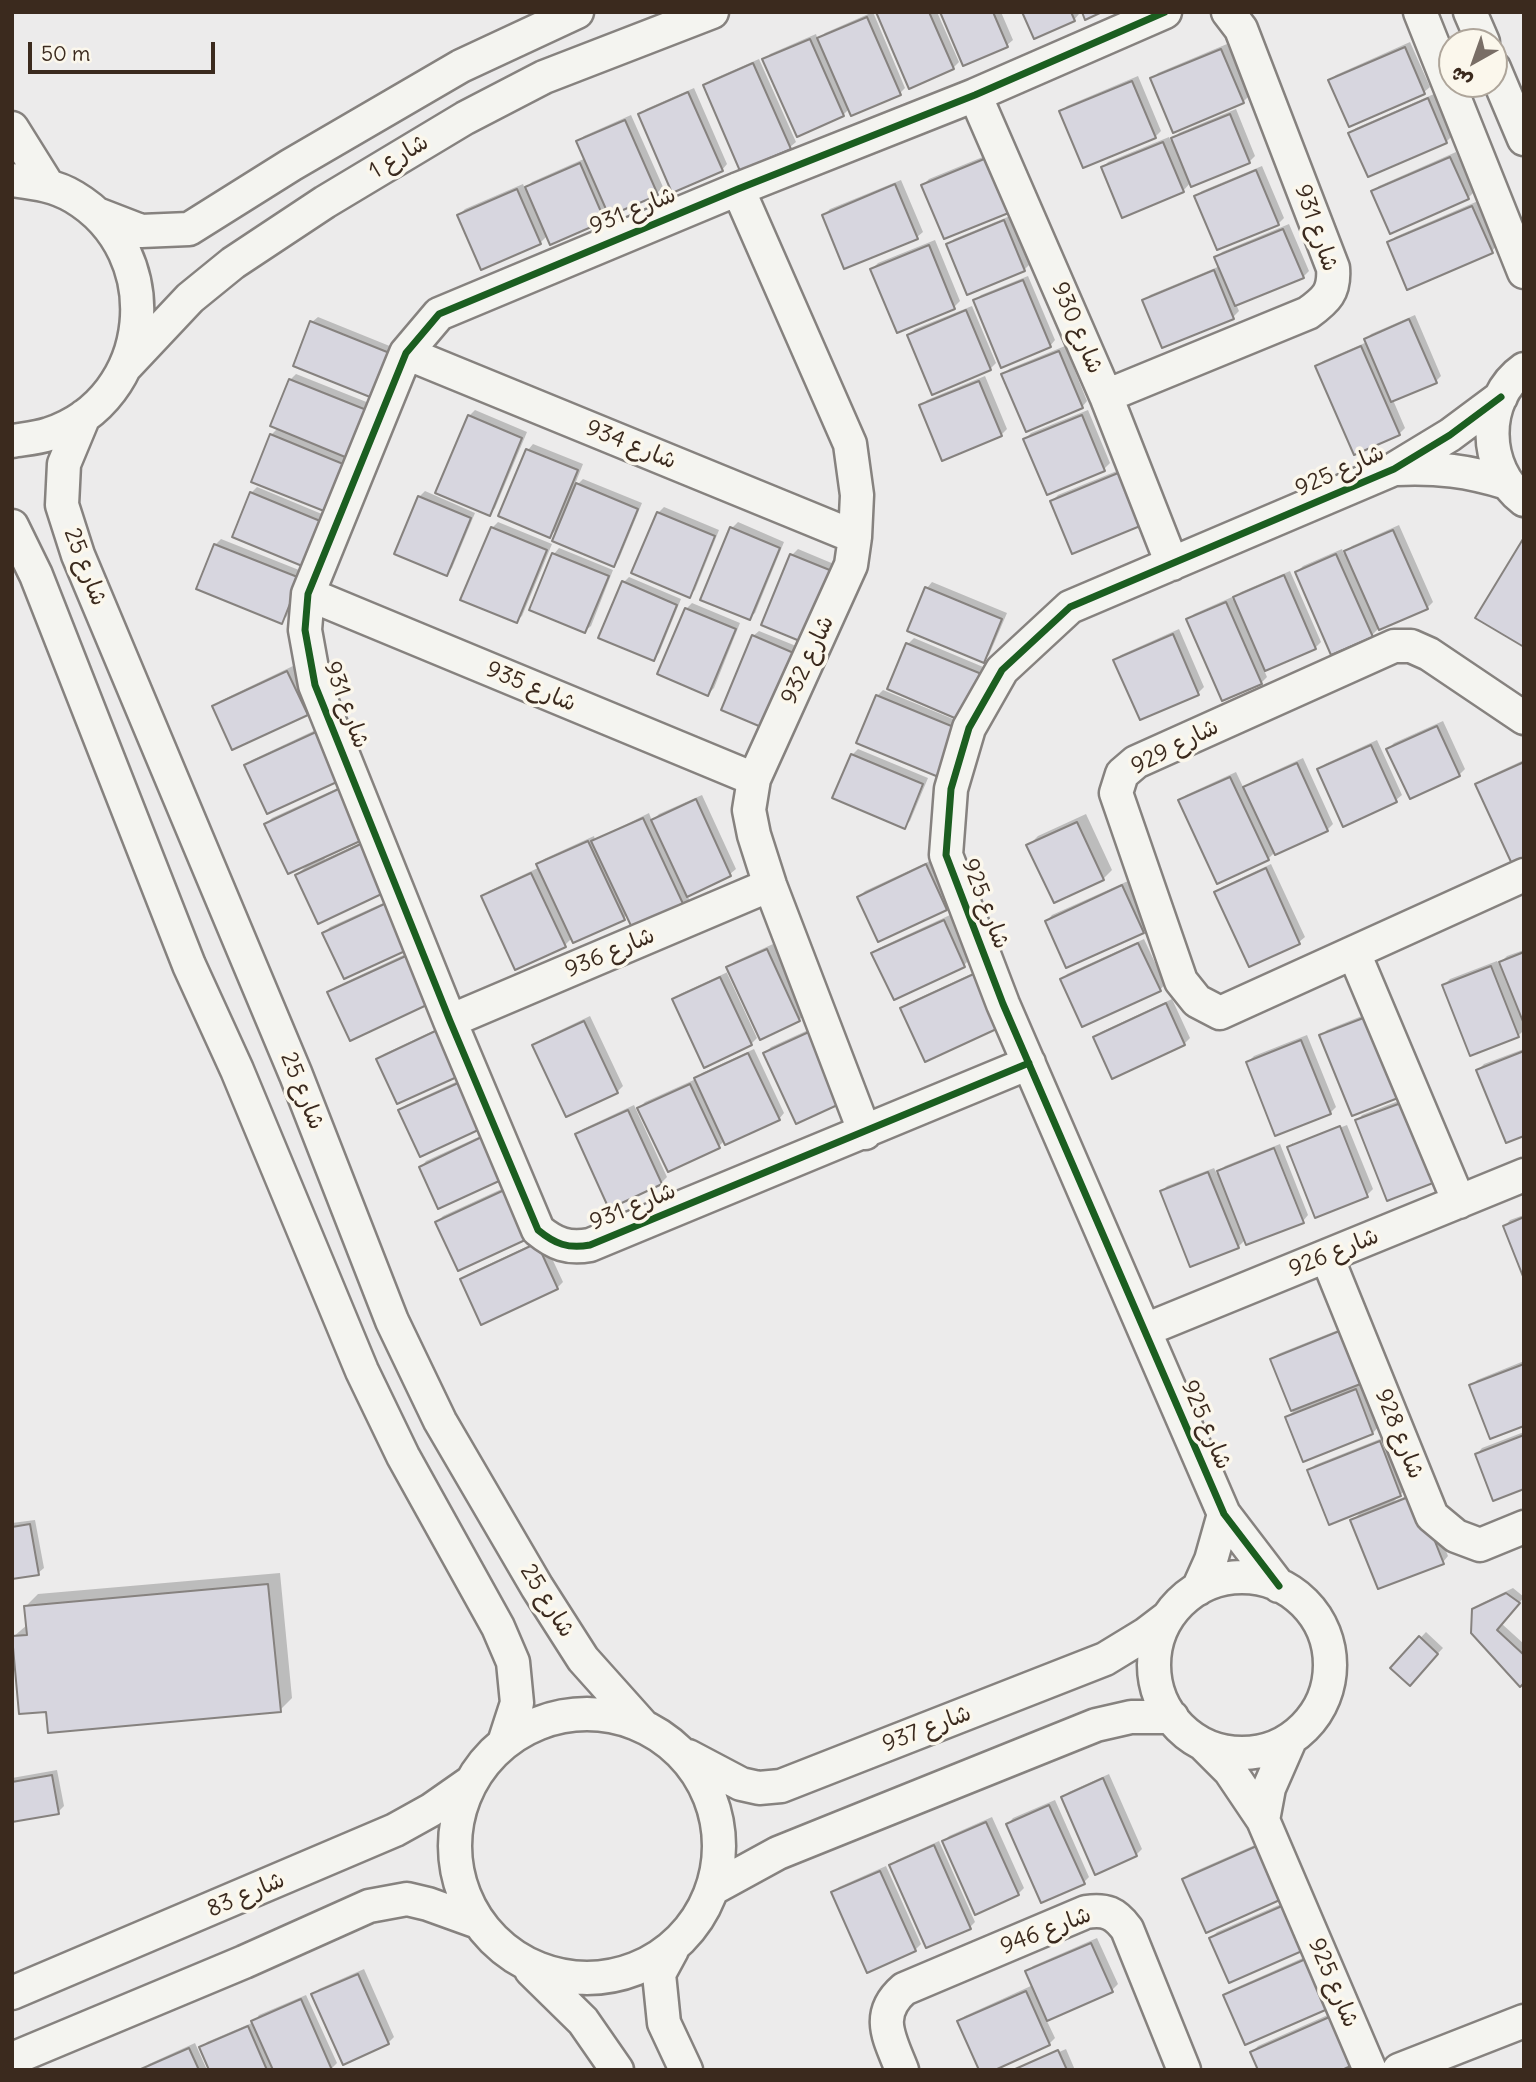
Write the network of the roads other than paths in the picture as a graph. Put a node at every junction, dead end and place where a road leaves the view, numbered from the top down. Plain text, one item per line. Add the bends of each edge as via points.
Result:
1 (577, 12) edge
2 (1165, 12) edge
3 (1228, 12) edge
4 (1420, 12) edge
5 (700, 14) edge
6 (975, 95) junction
7 (1507, 98) edge
8 (12, 128) edge
9 (1524, 139) edge
10 (12, 180) edge
11 (47, 184) junction
12 (738, 189) junction
13 (97, 214) junction
14 (1524, 272) edge
15 (407, 353) junction
16 (127, 366) junction
17 (1517, 373) edge
18 (1106, 396) junction
19 (84, 416) junction
20 (12, 440) edge
21 (1394, 469) junction
22 (1516, 491) edge
23 (12, 526) edge
24 (855, 537) junction
25 (1172, 564) junction
26 (309, 594) junction
27 (1524, 718) edge
28 (754, 779) junction
29 (1524, 875) edge
30 (770, 885) junction
31 (1354, 953) junction
32 (450, 1021) junction
33 (1029, 1063) junction
34 (865, 1133) junction
35 (1524, 1175) edge
36 (1458, 1202) junction
37 (1327, 1257) junction
38 (1144, 1330) junction
39 (1224, 1514) junction
40 (1524, 1528) edge
41 (1279, 1586) junction
42 (1198, 1589) junction
43 (1167, 1618) junction
44 (1171, 1717) junction
45 (643, 1726) junction
46 (1290, 1740) junction
47 (504, 1743) junction
48 (1204, 1745) junction
49 (680, 1752) junction
50 (471, 1782) junction
51 (1263, 1820) junction
52 (714, 1888) junction
53 (478, 1922) junction
54 (672, 1950) junction
55 (525, 1964) junction
56 (12, 1993) edge
57 (1524, 2021) edge
58 (12, 2059) edge
59 (617, 2070) edge
60 (686, 2070) edge
61 (902, 2070) edge
62 (1184, 2070) edge
63 (1370, 2070) edge
64 (1399, 2070) edge

1 - 13 street, شارع 1 via 461,66 189,229 141,231
2 - 6 street, شارع 931
3 - 18 street, شارع 931 via 1241,29 1333,268 1335,284 1308,313
4 - 14 street
5 - 16 street, شارع 1 via 544,77 348,188 233,263 190,298
6 - 12 street, شارع 931
6 - 18 street, شارع 930
7 - 9 street
8 - 11 street
10 - 11 street
11 - 13 street
12 - 15 street, شارع 931 via 453,307 439,314
12 - 24 street, شارع 932 via 850,444 857,495
13 - 16 street via 122,246 136,285 138,327
15 - 24 street, شارع 934
15 - 26 street, شارع 931
16 - 19 street via 109,394
17 - 21 street, شارع 925 via 1450,435
17 - 22 street via 1492,426 1497,462
18 - 25 street, شارع 930
19 - 20 street via 49,434
19 - 45 street, شارع 25 via 64,464 62,505 78,555 296,1075 393,1321 440,1421 537,1587 583,1658
21 - 22 street, شارع 925 via 1459,470
21 - 25 street, شارع 925
23 - 47 street via 36,575 189,965 362,1371 513,1662 517,1703
24 - 28 street, شارع 932 via 838,596
25 - 33 street, شارع 925 via 1070,607 1002,670 969,728 951,789 946,855
26 - 28 street, شارع 935
26 - 32 street, شارع 931 via 305,630 315,685
27 - 31 street, شارع 929 via 1429,654 1411,646 1394,646 1136,762 1122,774 1116,793 1181,981 1197,1001 1220,1013
28 - 30 street, شارع 932 via 749,810
29 - 31 street, شارع 929
30 - 32 street, شارع 936
30 - 34 street, شارع 932
31 - 36 street
32 - 34 street, شارع 931 via 538,1230 560,1245 590,1245
33 - 34 street, شارع 931
33 - 38 street, شارع 925
35 - 36 street, شارع 926
36 - 37 street, شارع 926
37 - 38 street, شارع 926
37 - 40 street, شارع 928 via 1432,1516 1456,1536 1480,1545
38 - 39 street, شارع 925
39 - 41 street, شارع 925
39 - 42 street via 1212,1560
41 - 42 street via 1238,1577
41 - 46 street via 1312,1611 1329,1650 1329,1680 1319,1710
42 - 43 street
43 - 44 street via 1154,1657 1155,1679
43 - 49 street, شارع 937 via 1105,1659 781,1786 741,1784
44 - 48 street
44 - 52 street via 1131,1717 1096,1725 778,1853
45 - 47 street via 608,1716 571,1715 535,1724
45 - 49 street
46 - 48 street via 1248,1754
46 - 51 street via 1269,1788
47 - 50 street
48 - 51 street, شارع 925 via 1230,1771
49 - 52 street via 703,1781 716,1815 720,1852
50 - 53 street via 458,1816 454,1853 462,1889
50 - 56 street, شارع 83 via 395,1830
51 - 63 street, شارع 925
52 - 54 street via 697,1922
53 - 55 street
53 - 58 street via 407,1899 369,1906
54 - 55 street via 638,1969 601,1979 562,1977
54 - 60 street via 659,1974 664,2022
55 - 59 street via 583,2021
57 - 64 street
61 - 62 street, شارع 946 via 886,2026 887,2011 904,1989 1098,1910 1119,1918 1127,1929

